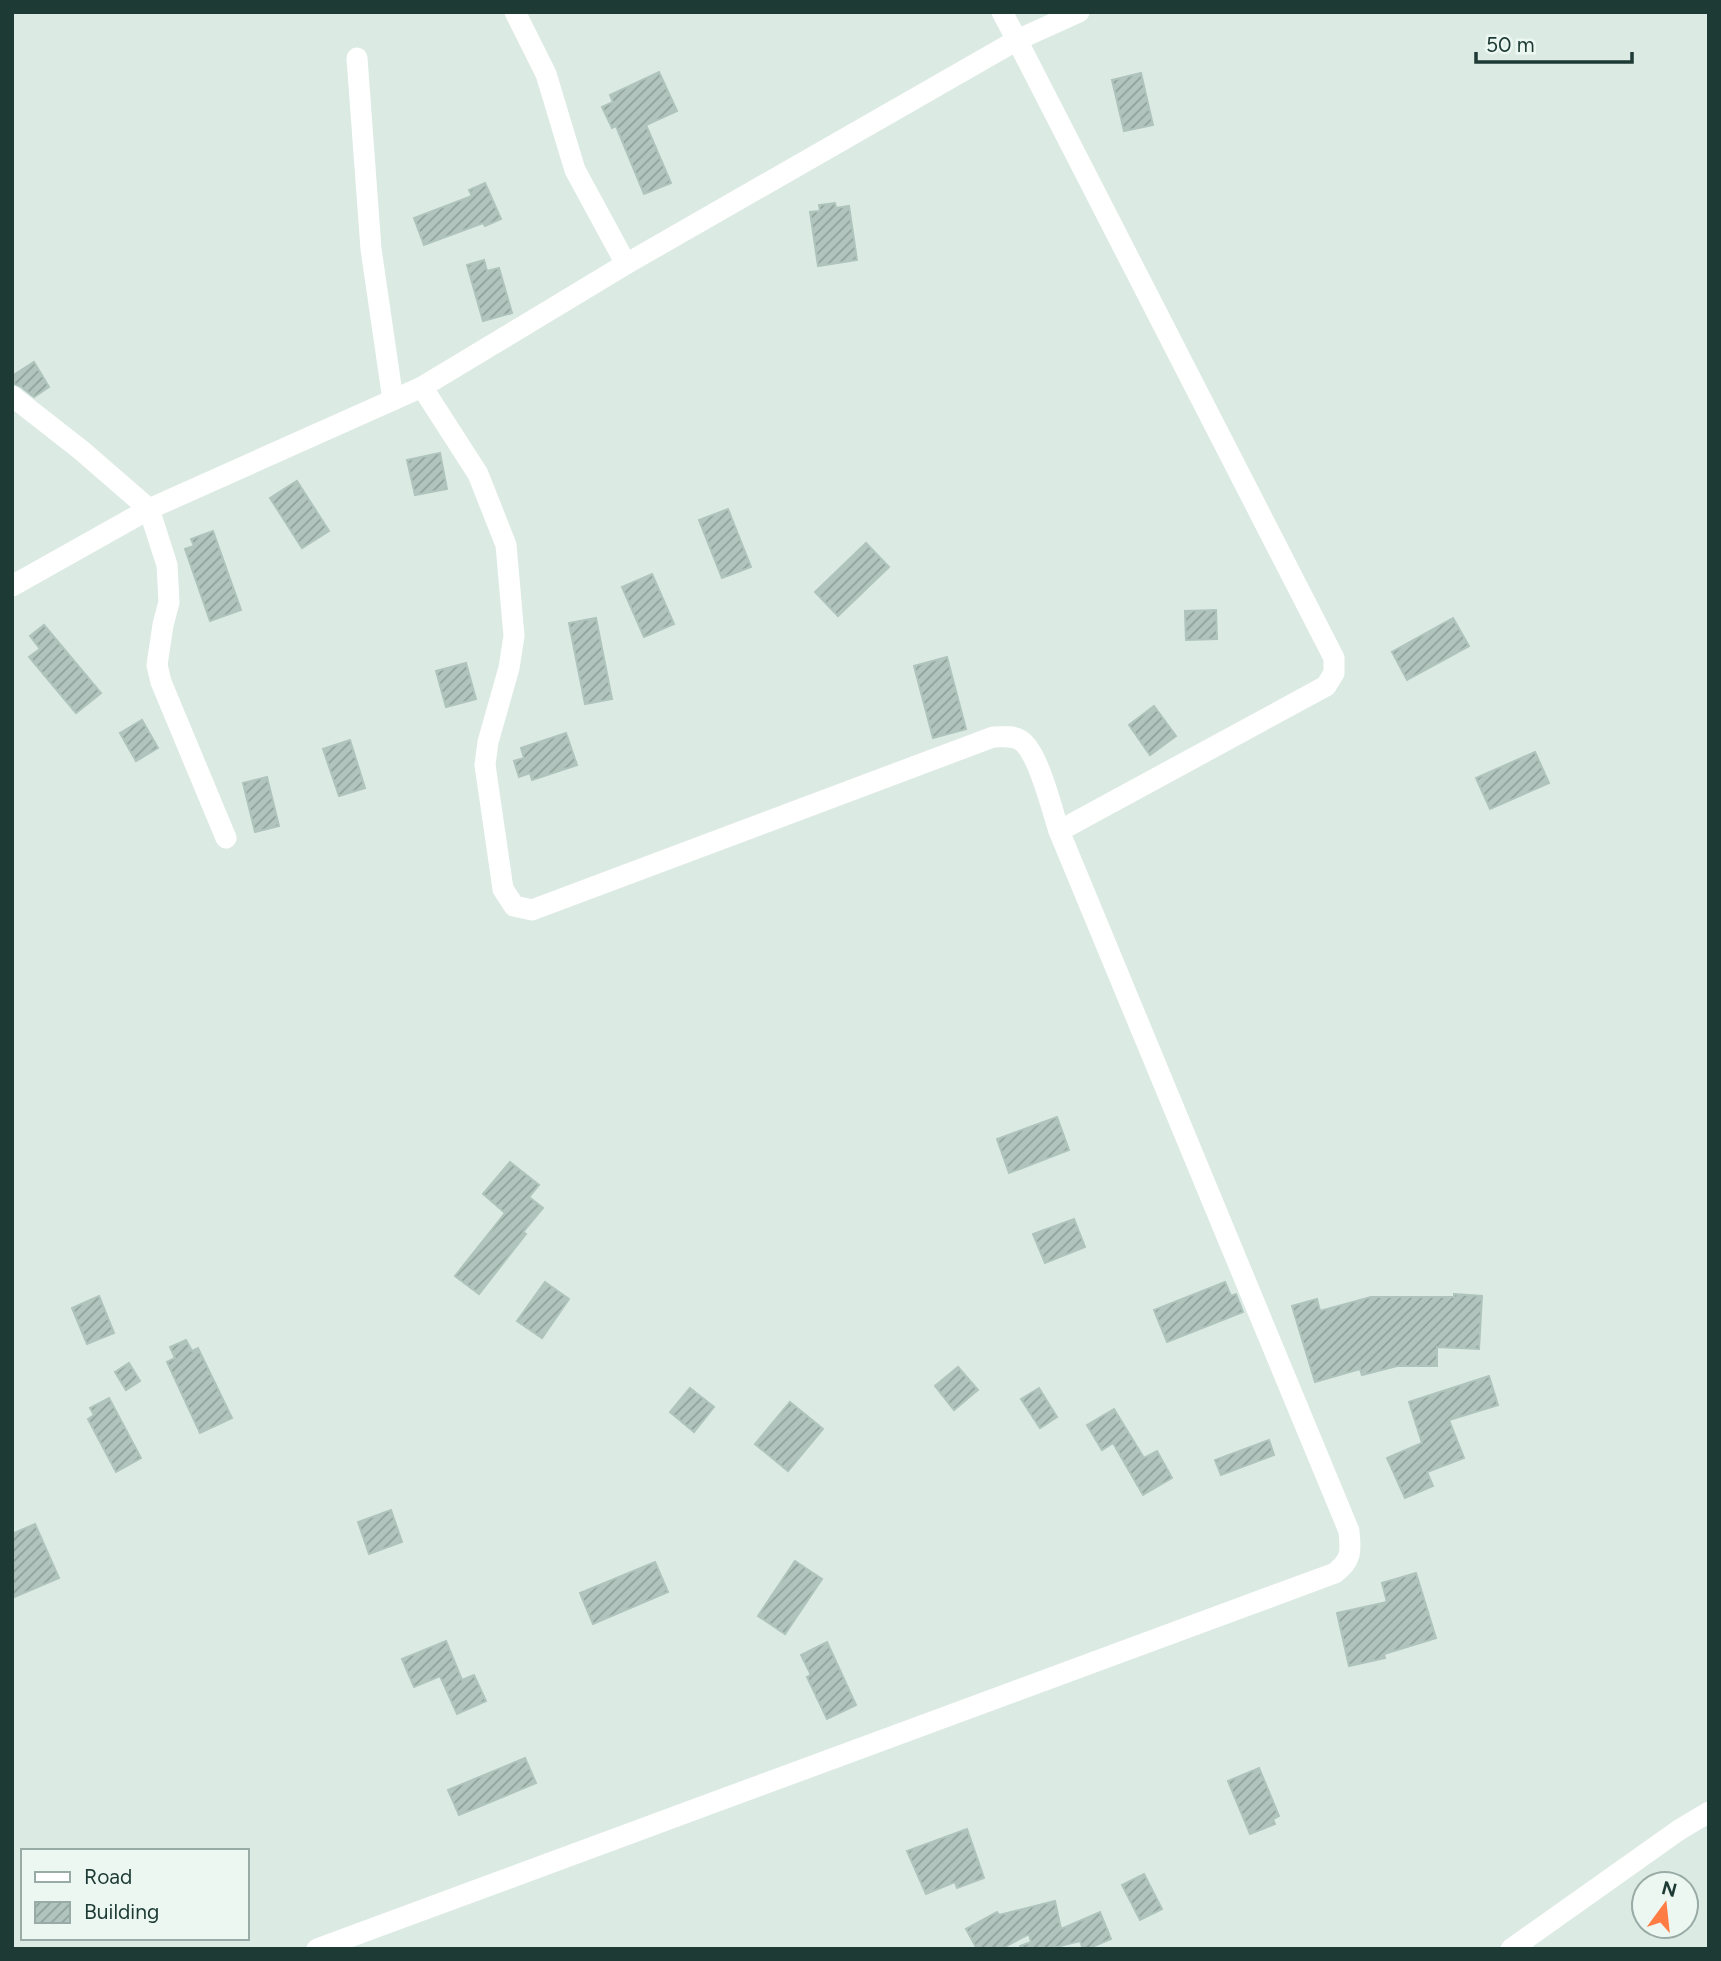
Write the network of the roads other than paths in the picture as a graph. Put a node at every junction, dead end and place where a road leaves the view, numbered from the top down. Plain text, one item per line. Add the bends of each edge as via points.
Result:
1 (514, 12) edge
2 (1002, 12) edge
3 (1079, 12) edge
4 (1017, 40) junction
5 (357, 58) dead end
6 (626, 264) junction
7 (422, 387) junction
8 (12, 396) edge
9 (393, 400) junction
10 (149, 509) junction
11 (12, 586) edge
12 (1059, 831) junction
13 (226, 838) dead end
14 (1709, 1812) edge
15 (317, 1949) edge
16 (1511, 1949) edge

1 - 6 street via 546,74 575,170
2 - 4 street
3 - 4 street
4 - 6 street
4 - 12 street via 1334,659 1334,673 1326,686
5 - 9 street via 371,249
6 - 7 street
7 - 9 street
7 - 12 street via 478,474 506,545 514,636 485,765 503,888 514,906 532,909 993,737 1022,741 1032,753
8 - 10 street
9 - 10 street
10 - 11 street
10 - 13 street via 167,565 169,602 157,665
12 - 15 street via 1349,1531 1346,1565 1335,1573
14 - 16 street

